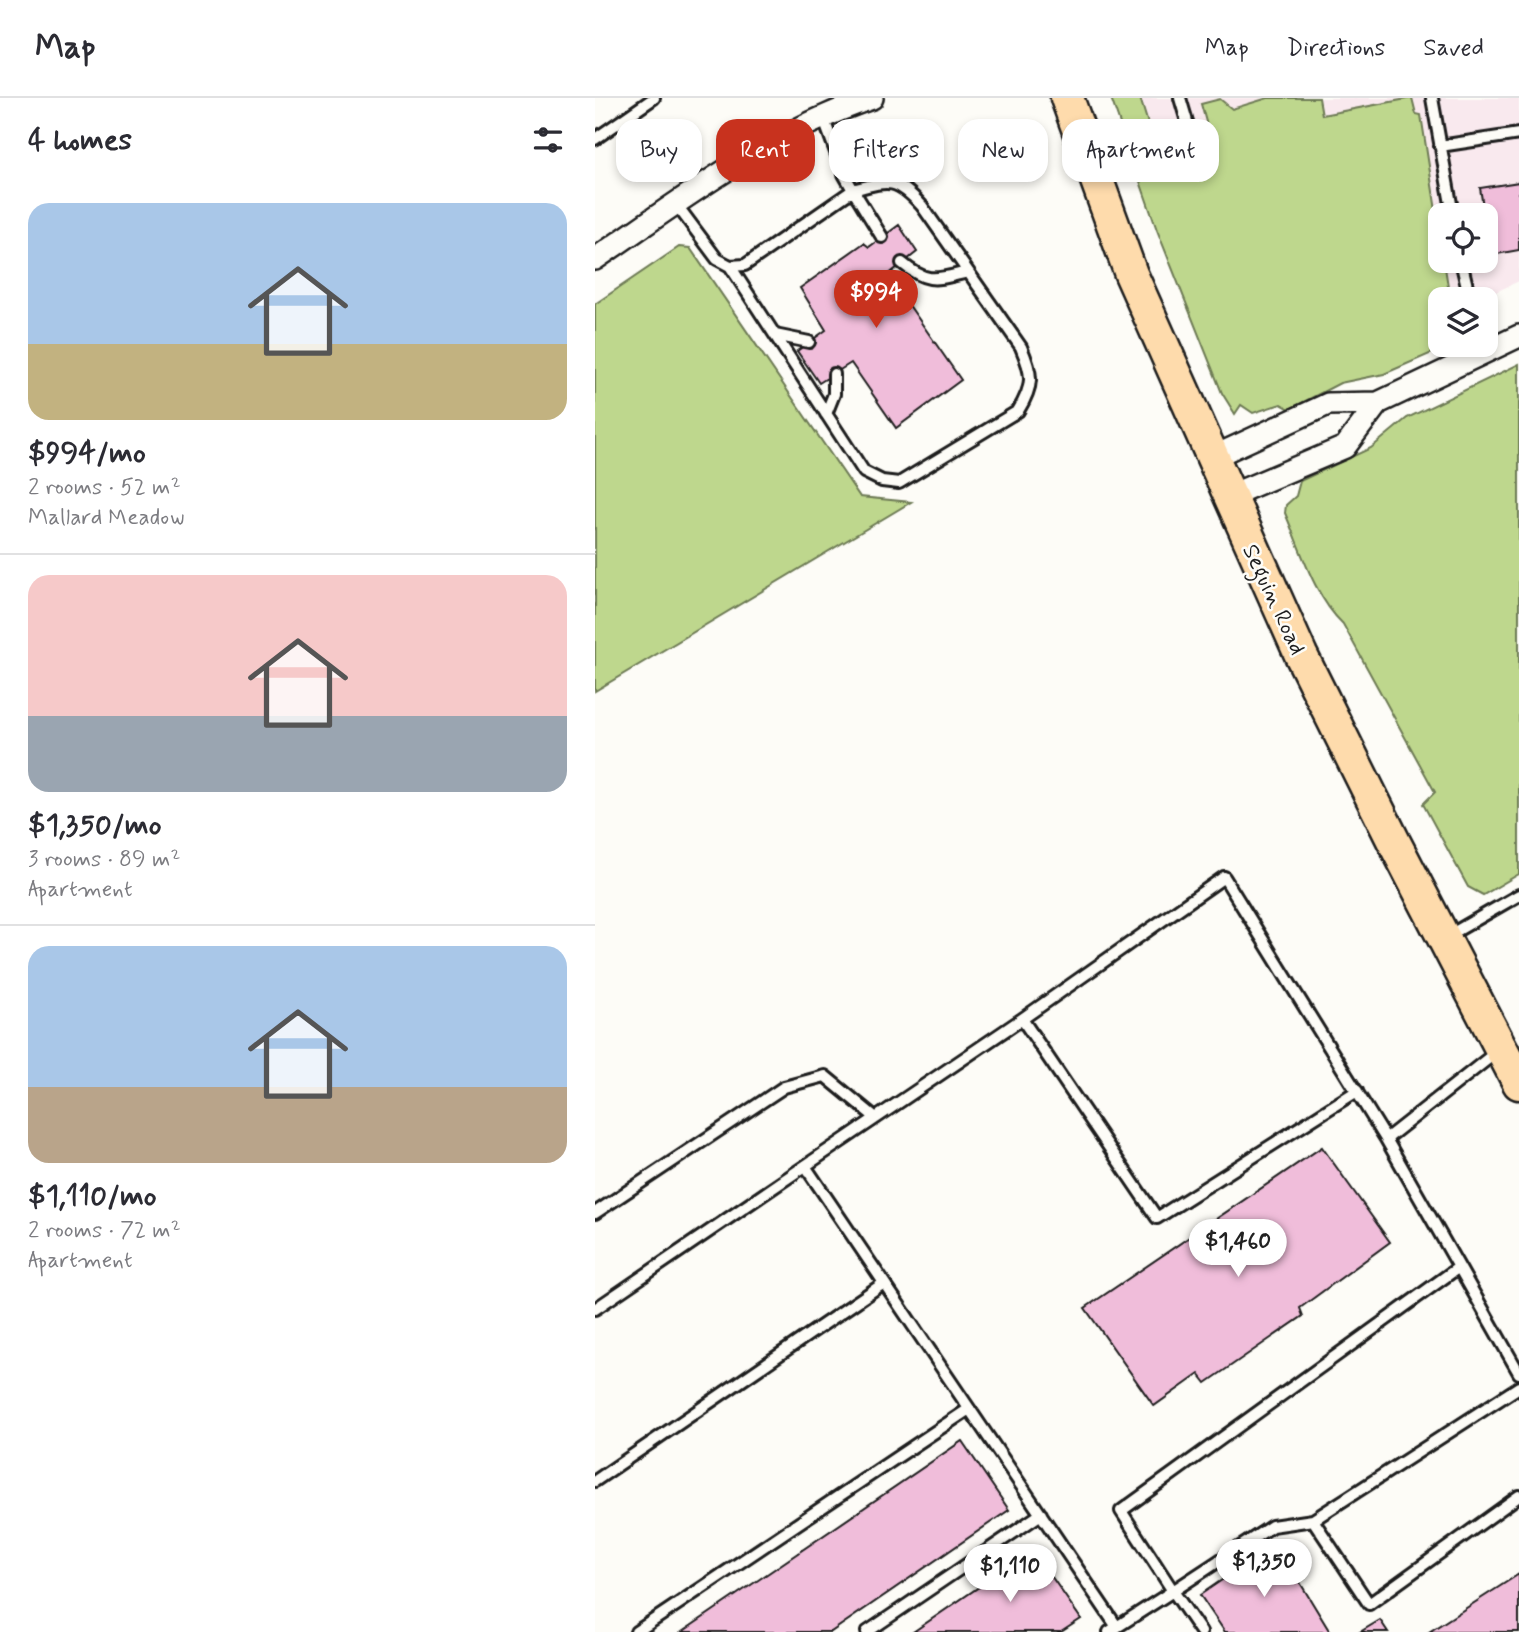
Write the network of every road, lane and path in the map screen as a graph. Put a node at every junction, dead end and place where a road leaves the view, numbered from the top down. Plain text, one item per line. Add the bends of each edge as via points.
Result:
1 (654, 98) edge
2 (872, 98) edge
3 (1067, 98) edge
4 (1180, 98) edge
5 (1432, 98) edge
6 (823, 117) junction
7 (1186, 119) edge
8 (1519, 134) edge
9 (595, 139) edge
10 (1440, 146) junction
11 (853, 190) junction
12 (1451, 203) edge
13 (676, 204) junction
14 (882, 237) dead end
15 (595, 260) edge
16 (902, 263) dead end
17 (730, 266) junction
18 (968, 272) junction
19 (775, 335) junction
20 (1519, 336) edge
21 (1498, 341) edge
22 (809, 342) dead end
23 (1462, 357) edge
24 (834, 374) dead end
25 (1378, 403) junction
26 (826, 414) junction
27 (1211, 458) junction
28 (1229, 496) junction
29 (1519, 895) edge
30 (1444, 938) junction
31 (1022, 1019) junction
32 (1501, 1048) junction
33 (1519, 1083) edge
34 (1357, 1091) junction
35 (876, 1118) junction
36 (1386, 1139) junction
37 (804, 1166) junction
38 (595, 1213) edge
39 (1459, 1267) junction
40 (884, 1283) junction
41 (595, 1309) edge
42 (1519, 1373) edge
43 (1519, 1387) edge
44 (969, 1409) junction
45 (595, 1481) edge
46 (1519, 1496) edge
47 (1041, 1514) junction
48 (1313, 1520) junction
49 (1173, 1591) junction
50 (1113, 1630) edge
51 (1195, 1630) edge
52 (636, 1632) edge
53 (867, 1632) edge

1 - 9 lane
2 - 6 street
3 - 27 main road, Seguin Road via 1131,274
4 - 7 lane
5 - 10 lane
6 - 11 lane
6 - 13 street via 783,136
8 - 10 lane
10 - 12 lane
11 - 14 lane
11 - 17 lane via 745,265
11 - 18 lane via 881,182 907,188
13 - 15 street
13 - 17 lane via 717,259
16 - 18 lane via 918,277 939,279
17 - 19 lane
18 - 26 lane via 1021,347 1029,366 1028,393 1018,411 899,483 864,472
19 - 22 lane
19 - 26 lane
20 - 21 street
23 - 25 street
24 - 26 lane via 834,394
25 - 27 street via 1328,404
25 - 28 street via 1345,446
27 - 28 main road, Seguin Road
28 - 30 main road, Seguin Road via 1301,655
29 - 30 lane
30 - 32 main road, Seguin Road
31 - 34 lane via 1157,1218
31 - 34 lane via 1224,877
31 - 35 lane
32 - 33 main road, Seguin Road
32 - 36 lane
34 - 36 lane
35 - 37 lane
35 - 38 lane via 825,1076 784,1087
36 - 39 lane
37 - 40 lane
37 - 41 lane
39 - 42 lane
39 - 49 lane via 1121,1511
40 - 44 lane
40 - 45 lane
43 - 48 lane
44 - 47 lane
44 - 52 lane
46 - 48 lane via 1369,1604
47 - 50 lane
47 - 53 lane
48 - 49 lane via 1272,1526
49 - 50 lane
49 - 51 lane

